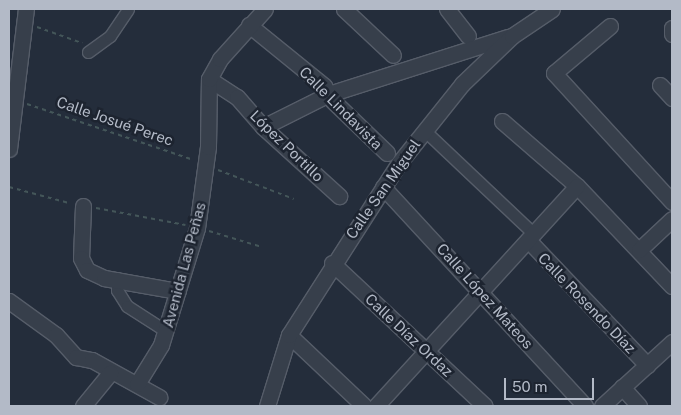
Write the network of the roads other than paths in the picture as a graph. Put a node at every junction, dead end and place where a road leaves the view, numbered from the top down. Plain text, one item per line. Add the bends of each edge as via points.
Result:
1 (128, 9) edge
2 (265, 9) edge
3 (344, 9) edge
4 (447, 9) edge
5 (552, 9) edge
6 (24, 15) edge
7 (249, 25) junction
8 (610, 26) dead end
9 (672, 28) edge
10 (672, 34) edge
11 (468, 36) dead end
12 (512, 36) junction
13 (88, 52) road end
14 (393, 55) dead end
15 (209, 79) junction
16 (660, 85) dead end
17 (329, 94) junction
18 (672, 98) edge
19 (502, 121) dead end
20 (263, 127) junction
21 (424, 130) junction
22 (9, 149) edge
23 (387, 153) dead end
24 (577, 186) junction
25 (383, 187) junction
26 (339, 196) dead end
27 (672, 202) edge
28 (83, 206) dead end
29 (672, 219) edge
30 (531, 237) junction
31 (639, 250) junction
32 (332, 263) junction
33 (117, 278) junction
34 (672, 286) edge
35 (178, 291) junction
36 (483, 294) junction
37 (9, 301) edge
38 (166, 331) junction
39 (289, 336) junction
40 (672, 342) edge
41 (426, 350) junction
42 (647, 365) junction
43 (110, 372) junction
44 (137, 384) junction
45 (622, 388) junction
46 (158, 402) edge
47 (269, 405) edge
48 (83, 406) edge
49 (364, 406) edge
50 (376, 406) edge
51 (485, 406) edge
52 (585, 406) edge
53 (602, 406) edge
54 (639, 406) edge

1 - 13 street via 110,36
2 - 7 street
3 - 14 street
4 - 11 street
5 - 12 street, Calle San Miguel
6 - 22 street
7 - 15 street
7 - 17 street, Calle Lindavista
8 - 27 street via 554,71
9 - 10 street
12 - 17 street
12 - 21 street, Calle San Miguel via 462,84
15 - 20 street, López Portillo via 237,96
15 - 35 street, Avenida Las Peñas via 206,167 197,228
16 - 18 street
17 - 20 street
17 - 23 street, Calle Lindavista
19 - 24 street
20 - 26 street, López Portillo
21 - 25 street, Calle San Miguel
21 - 30 street, Calle Rosendo Díaz
24 - 30 street
24 - 31 street
25 - 32 street, Calle San Miguel
25 - 36 street, Calle López Mateos
28 - 33 street via 81,261 96,276
29 - 31 street
30 - 36 street
30 - 42 street, Calle Rosendo Díaz
31 - 34 street
32 - 39 street, Calle San Miguel
32 - 41 street, Calle Díaz Ordaz
33 - 35 street
33 - 38 street via 117,290 127,306
35 - 38 street, Avenida Las Peñas
36 - 41 street
36 - 52 street, Calle López Mateos
37 - 43 street via 56,335 71,354
38 - 44 street, Avenida Las Peñas
39 - 47 street, Calle San Miguel
39 - 49 street
40 - 42 street
41 - 50 street
41 - 51 street, Calle Díaz Ordaz
42 - 45 street
43 - 44 street
43 - 48 street
44 - 46 street
45 - 53 street
45 - 54 street

